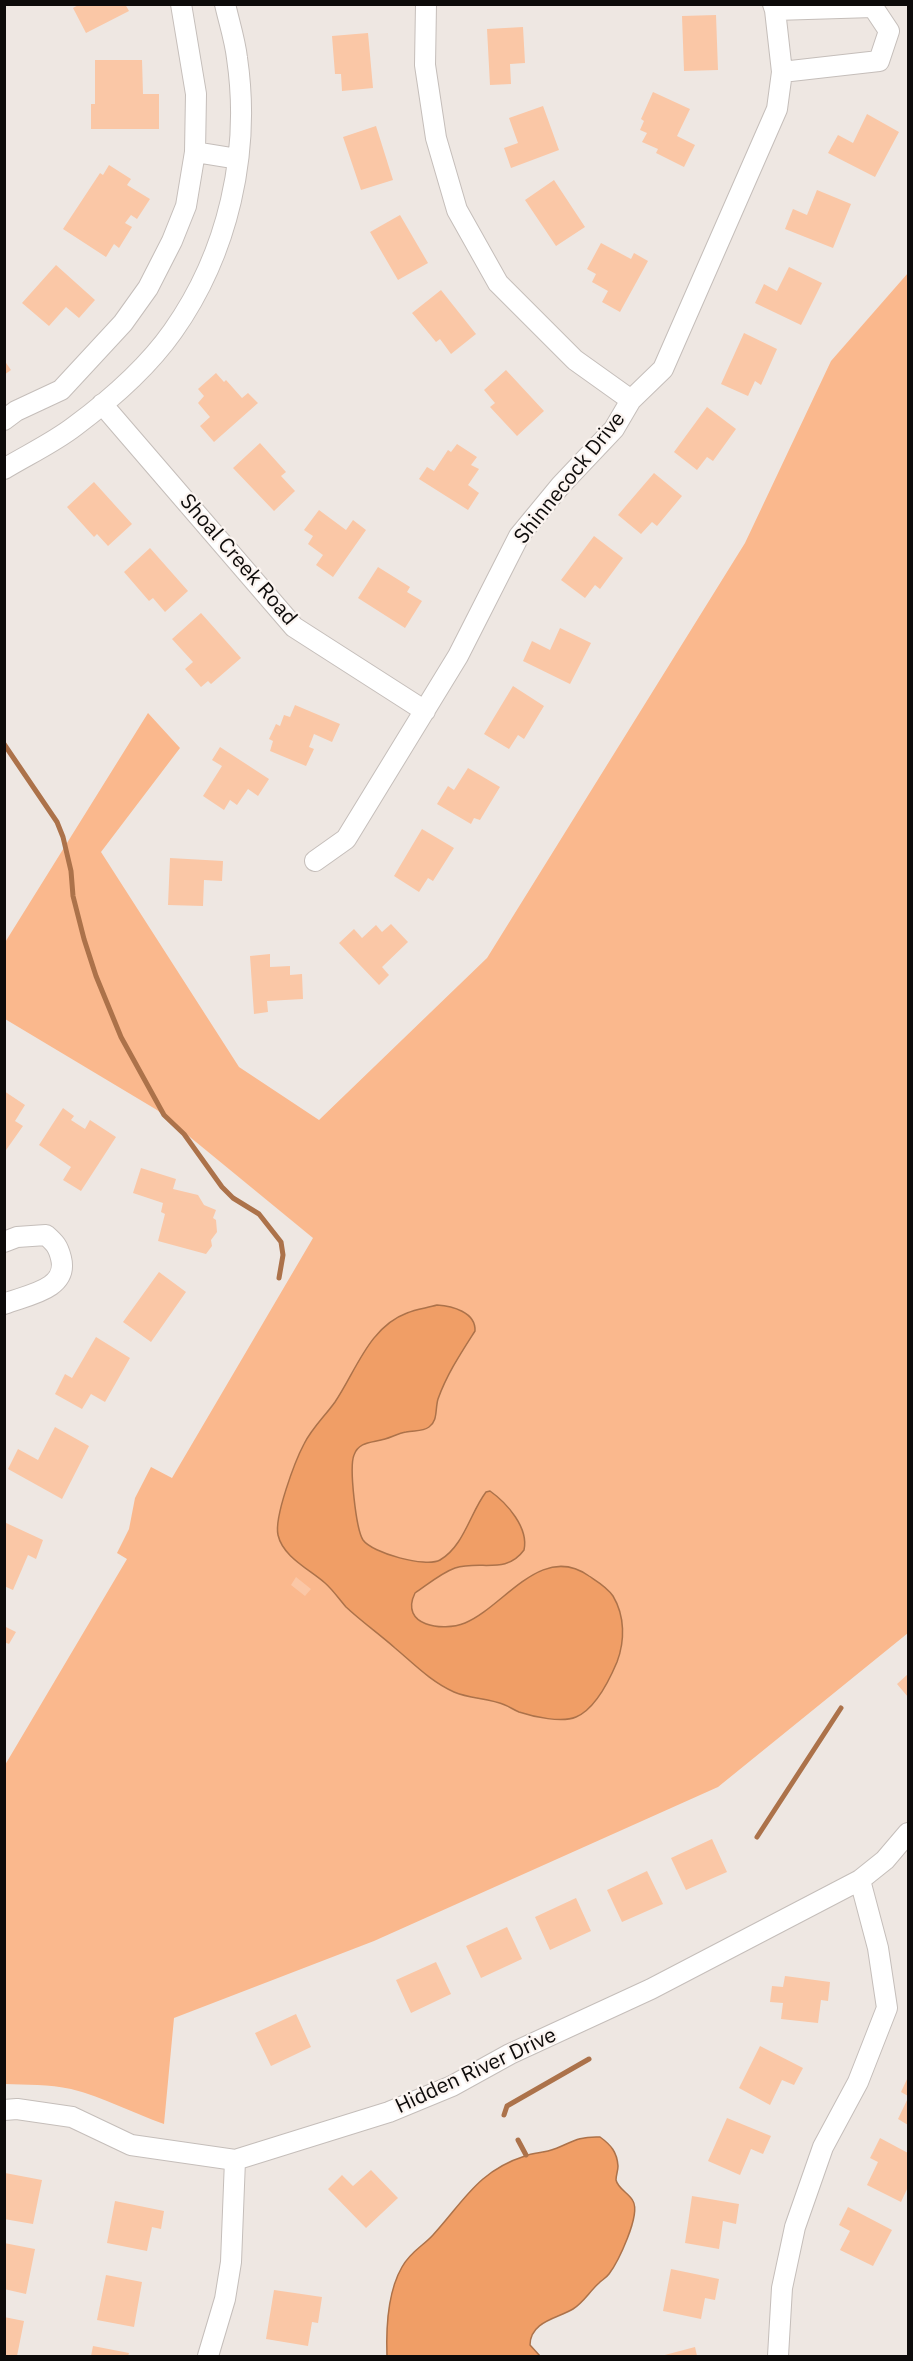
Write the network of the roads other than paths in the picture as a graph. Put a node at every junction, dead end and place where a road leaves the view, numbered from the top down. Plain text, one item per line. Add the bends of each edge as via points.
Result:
1 (181, 4) edge
2 (225, 4) edge
3 (426, 4) edge
4 (774, 7) edge
5 (782, 72) junction
6 (195, 152) junction
7 (238, 159) junction
8 (632, 400) junction
9 (102, 404) junction
10 (4, 420) edge
11 (4, 470) edge
12 (425, 711) junction
13 (315, 861) dead end
14 (4, 1242) edge
15 (4, 1304) edge
16 (909, 1833) edge
17 (860, 1880) junction
18 (4, 2110) edge
19 (236, 2160) junction
20 (208, 2356) edge
21 (778, 2356) edge

1 - 6 street via 196,94
2 - 7 street via 241,97
3 - 8 street via 425,65 436,138 457,210 498,283 575,360
4 - 5 street, Shinnecock Drive
4 - 5 street, Shinnecock Drive via 873,7 889,31 879,61
5 - 8 street, Shinnecock Drive via 777,109 663,369
6 - 7 street
6 - 10 street via 186,206 172,241 123,323 61,390
7 - 9 street via 228,214 211,262 190,303 147,362
8 - 12 street, Shinnecock Drive via 614,429 519,536 458,656
9 - 11 street via 73,428
9 - 12 street, Shoal Creek Road via 294,627
12 - 13 street, Shinnecock Drive via 346,839
14 - 15 street via 46,1235 58,1245 63,1264 60,1278 48,1289
16 - 17 street, Hidden River Drive
17 - 19 street, Hidden River Drive via 651,1989 510,2054 452,2086 388,2112
17 - 21 street via 878,1948 887,2008 858,2082 823,2147 795,2227 782,2288
18 - 19 street, Hidden River Drive via 72,2117 131,2145
19 - 20 street via 231,2262

